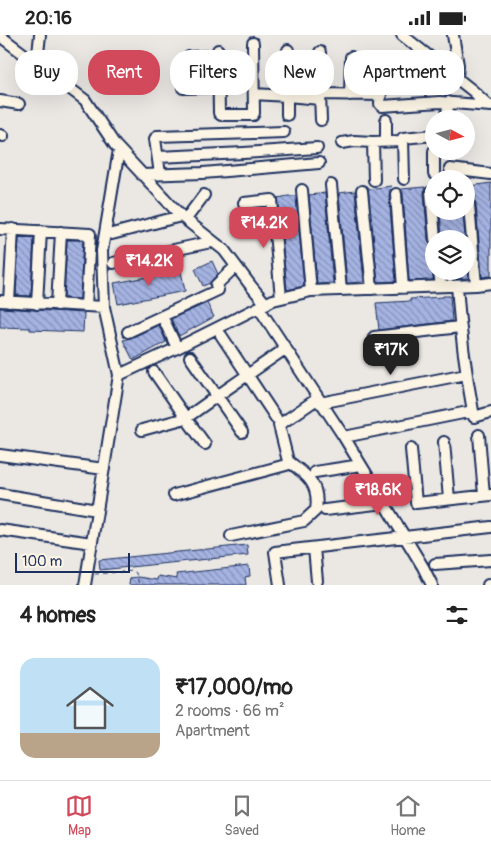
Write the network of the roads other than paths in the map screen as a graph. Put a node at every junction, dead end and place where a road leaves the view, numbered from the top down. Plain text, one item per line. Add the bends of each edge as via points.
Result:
1 (40, 35) edge
2 (402, 35) edge
3 (453, 35) edge
4 (0, 36) edge
5 (253, 43) dead end
6 (19, 50) edge
7 (38, 50) edge
8 (253, 50) edge
9 (421, 50) edge
10 (456, 50) edge
11 (464, 84) edge
12 (255, 94) edge
13 (77, 95) edge
14 (218, 95) edge
15 (254, 95) edge
16 (350, 95) edge
17 (381, 95) edge
18 (287, 96) junction
19 (320, 97) junction
20 (0, 101) edge
21 (448, 103) junction
22 (19, 104) dead end
23 (489, 105) edge
24 (448, 110) edge
25 (287, 115) dead end
26 (321, 120) dead end
27 (386, 120) dead end
28 (284, 132) dead end
29 (425, 136) edge
30 (386, 141) junction
31 (403, 141) junction
32 (373, 142) junction
33 (342, 143) dead end
34 (317, 148) dead end
35 (120, 150) junction
36 (158, 157) junction
37 (319, 163) dead end
38 (450, 169) dead end
39 (491, 173) edge
40 (160, 174) junction
41 (142, 175) junction
42 (404, 179) dead end
43 (374, 181) dead end
44 (330, 185) dead end
45 (302, 190) dead end
46 (362, 191) dead end
47 (396, 194) dead end
48 (204, 195) dead end
49 (244, 203) dead end
50 (184, 218) junction
51 (470, 220) edge
52 (0, 229) edge
53 (13, 229) junction
54 (41, 231) junction
55 (62, 232) junction
56 (112, 233) dead end
57 (211, 242) junction
58 (113, 263) dead end
59 (236, 266) junction
60 (440, 280) edge
61 (491, 283) edge
62 (476, 285) junction
63 (441, 286) junction
64 (457, 286) junction
65 (403, 288) junction
66 (372, 289) junction
67 (341, 290) junction
68 (311, 291) junction
69 (281, 298) junction
70 (5, 302) edge
71 (37, 303) junction
72 (57, 305) junction
73 (86, 306) junction
74 (262, 306) junction
75 (104, 307) junction
76 (162, 316) junction
77 (460, 327) junction
78 (128, 332) dead end
79 (221, 335) dead end
80 (374, 337) dead end
81 (177, 349) junction
82 (285, 349) junction
83 (190, 357) dead end
84 (154, 372) dead end
85 (466, 373) junction
86 (248, 374) junction
87 (119, 375) junction
88 (217, 396) junction
89 (319, 401) junction
90 (473, 411) junction
91 (491, 412) edge
92 (186, 418) junction
93 (276, 418) dead end
94 (142, 430) dead end
95 (242, 432) dead end
96 (479, 435) dead end
97 (344, 437) junction
98 (444, 442) dead end
99 (205, 445) dead end
100 (411, 449) dead end
101 (0, 455) edge
102 (288, 461) junction
103 (361, 465) junction
104 (104, 469) junction
105 (315, 472) dead end
106 (0, 494) edge
107 (174, 495) dead end
108 (488, 495) edge
109 (449, 499) junction
110 (384, 503) junction
111 (97, 510) junction
112 (325, 510) dead end
113 (491, 527) edge
114 (0, 530) edge
115 (231, 536) dead end
116 (404, 536) junction
117 (92, 543) junction
118 (314, 548) junction
119 (491, 560) edge
120 (435, 564) dead end
121 (86, 580) edge
122 (317, 581) dead end
123 (280, 585) edge
124 (432, 585) edge

1 - 7 street
2 - 9 street
3 - 10 street
4 - 6 street
5 - 8 street
11 - 23 street
12 - 18 street
13 - 35 street
14 - 15 street via 221,115 253,115
16 - 19 street
17 - 21 street via 382,106
18 - 19 street
18 - 25 street
19 - 26 street
20 - 22 street
21 - 23 street
21 - 24 street
27 - 30 street
28 - 36 street via 157,135
29 - 31 street via 403,138
30 - 31 street
30 - 32 street
31 - 42 street
32 - 33 street
32 - 43 street
34 - 36 street
35 - 41 street
35 - 75 street via 102,251
36 - 40 street
37 - 40 street
38 - 39 street
40 - 41 street
41 - 50 street
44 - 67 street
45 - 68 street
46 - 66 street
47 - 65 street
48 - 50 street
49 - 69 street via 272,200
50 - 56 street
50 - 57 street
51 - 62 street
52 - 53 street
53 - 54 street
53 - 70 street
54 - 55 street
54 - 71 street
55 - 72 street
55 - 73 street via 90,234
57 - 58 street
57 - 59 street via 224,250
59 - 74 street
59 - 76 street via 217,288
60 - 63 street
61 - 62 street
62 - 64 street
63 - 64 street
63 - 65 street
64 - 77 street
65 - 66 street
66 - 67 street
67 - 68 street
68 - 69 street
69 - 74 street
70 - 71 street
71 - 72 street
72 - 73 street
73 - 75 street
74 - 81 street
74 - 82 street
75 - 87 street
76 - 78 street
76 - 81 street
77 - 80 street
77 - 85 street
79 - 86 street
81 - 87 street
82 - 86 street
82 - 89 street
83 - 88 street
84 - 92 street
85 - 89 street
85 - 90 street
86 - 88 street
86 - 93 street
87 - 104 street
88 - 92 street
88 - 95 street
89 - 97 street
89 - 102 street via 279,425
90 - 91 street via 474,417
90 - 97 street
92 - 94 street
92 - 99 street
96 - 108 street
97 - 103 street
98 - 109 street
100 - 109 street via 416,503
101 - 104 street
102 - 107 street via 282,467
102 - 115 street via 310,479 318,500 316,510 304,521
103 - 105 street
103 - 110 street
104 - 111 street
106 - 111 street
108 - 109 street
110 - 112 street
110 - 116 street
111 - 117 street
113 - 116 street
114 - 117 street
116 - 118 street
116 - 124 street
117 - 121 street
118 - 122 street
118 - 123 street via 275,552
119 - 120 street

